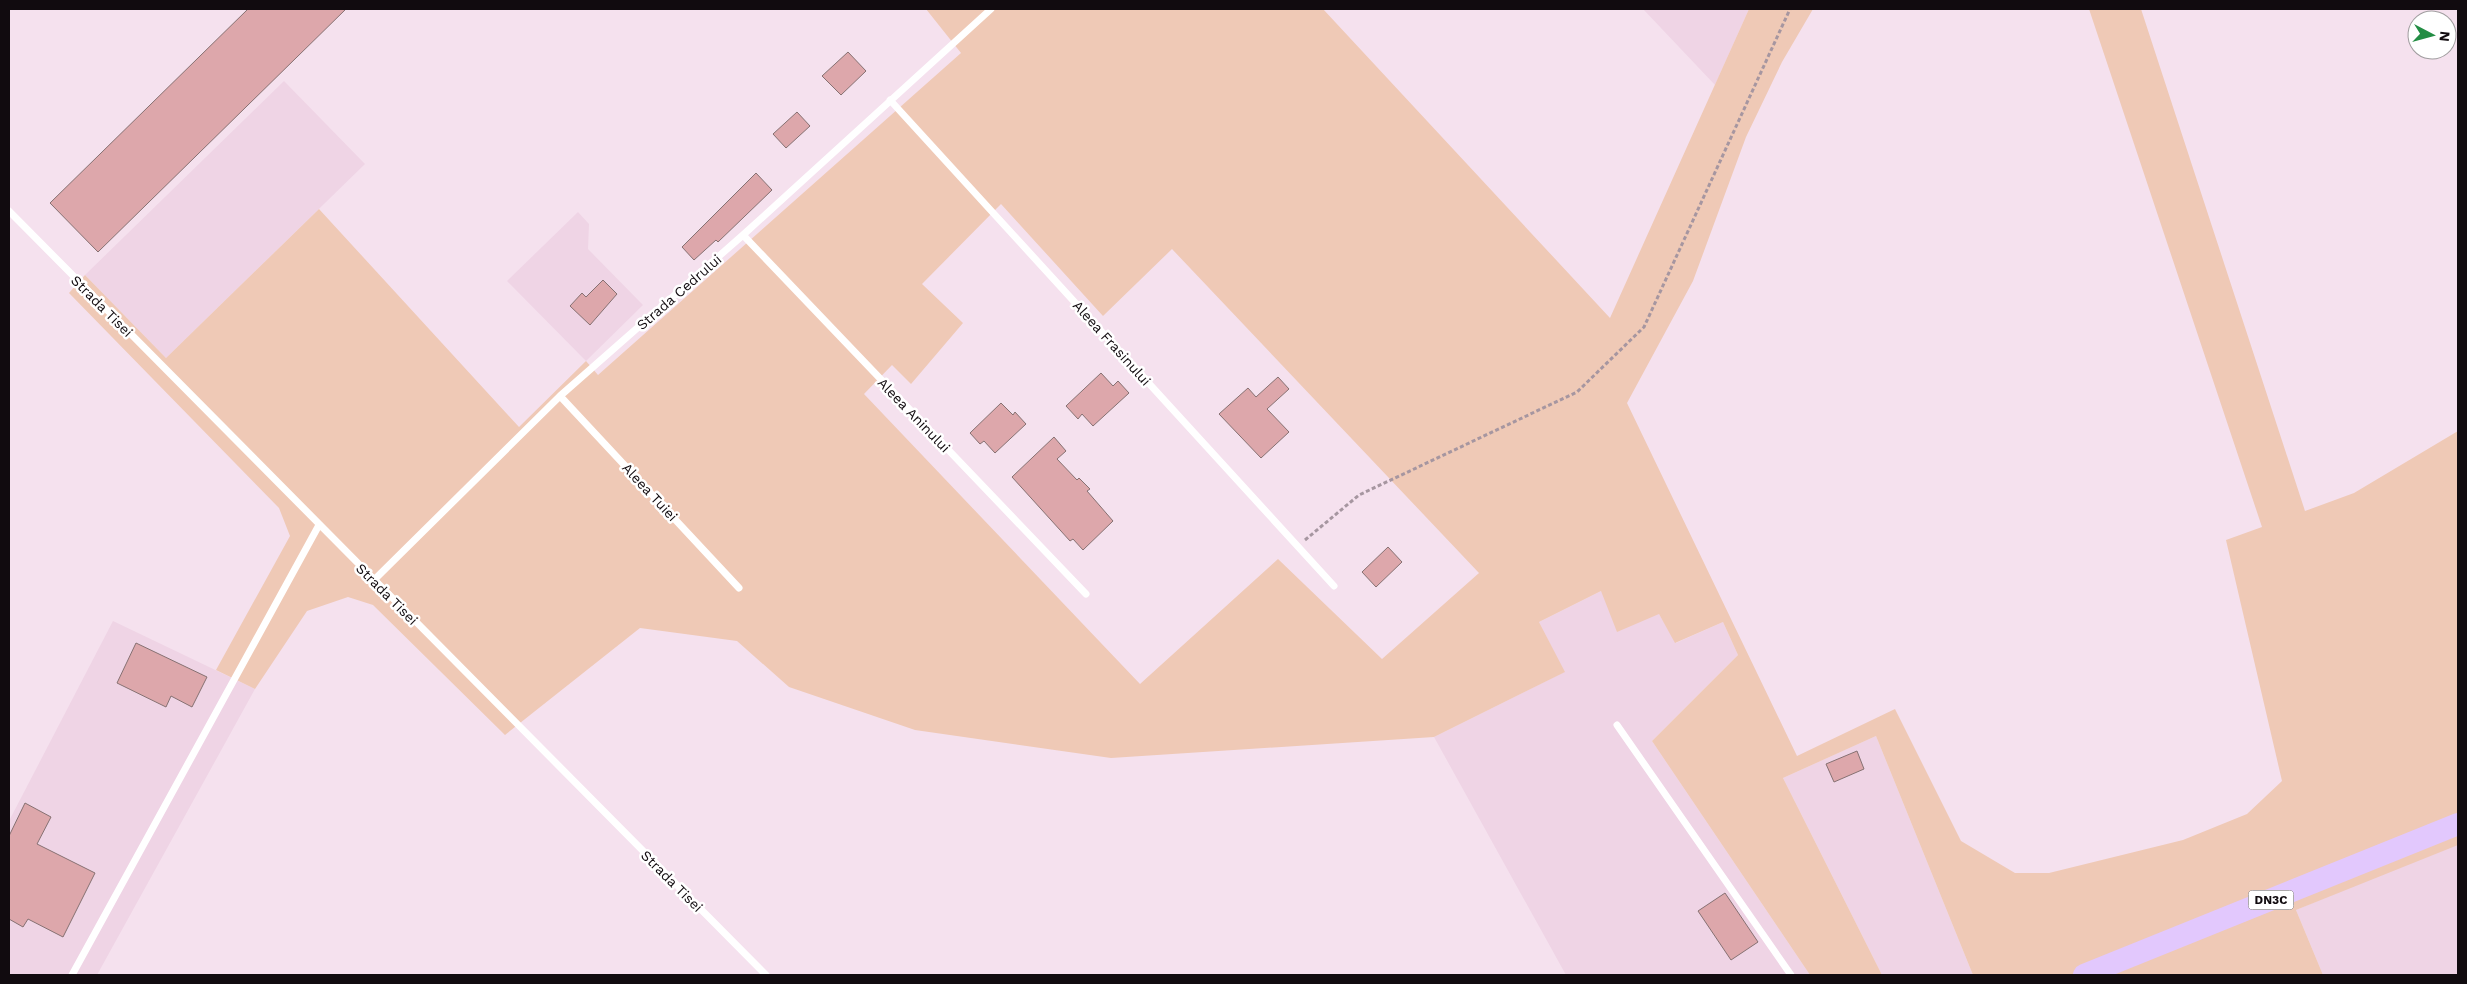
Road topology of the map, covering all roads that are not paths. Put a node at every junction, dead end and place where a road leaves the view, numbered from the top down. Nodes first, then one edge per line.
1 (991, 9) edge
2 (890, 100) junction
3 (9, 211) edge
4 (743, 235) junction
5 (560, 396) junction
6 (320, 525) junction
7 (373, 581) junction
8 (1334, 586) dead end
9 (739, 588) dead end
10 (1086, 594) dead end
11 (1617, 725) dead end
12 (2458, 826) edge
13 (72, 975) edge
14 (766, 975) edge
15 (1790, 975) edge
16 (2084, 975) edge

1 - 2 lane, Strada Cedrului
2 - 4 lane, Strada Cedrului
2 - 8 lane, Aleea Frasinului
3 - 6 lane, Strada Tisei
4 - 5 lane, Strada Cedrului
4 - 10 lane, Aleea Aninului
5 - 7 lane, Strada Cedrului
5 - 9 lane, Aleea Tuiei
6 - 7 lane, Strada Tisei
6 - 13 lane
7 - 14 lane, Strada Tisei
11 - 15 lane
12 - 16 main road, DN3C

